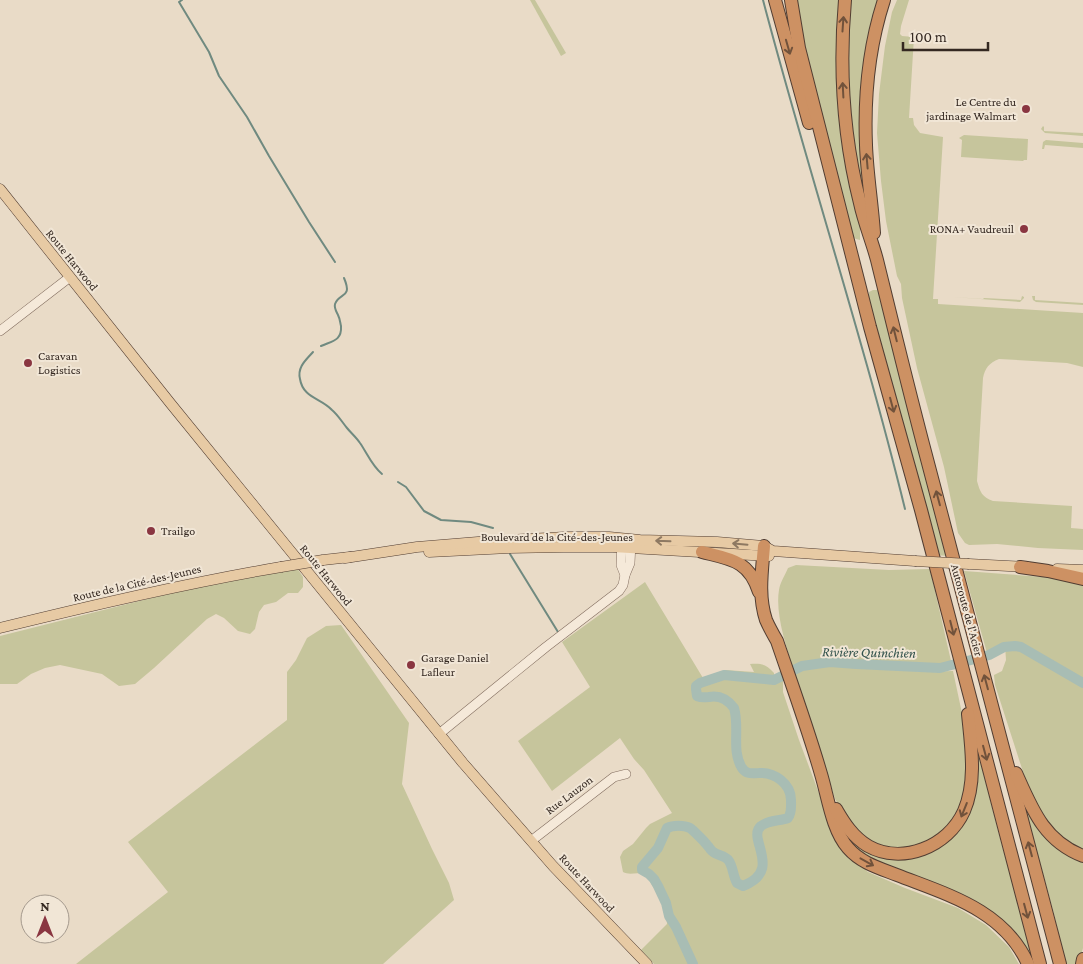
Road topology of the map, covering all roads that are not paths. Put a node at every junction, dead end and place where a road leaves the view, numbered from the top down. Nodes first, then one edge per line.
1 (774, 0) edge
2 (791, 0) edge
3 (845, 0) edge
4 (884, 0) edge
5 (0, 189) edge
6 (876, 255) junction
7 (70, 277) junction
8 (870, 327) junction
9 (0, 331) edge
10 (626, 543) junction
11 (702, 552) junction
12 (767, 552) junction
13 (281, 567) joint
14 (1020, 567) junction
15 (1083, 570) edge
16 (1083, 579) edge
17 (763, 605) junction
18 (0, 628) edge
19 (777, 641) junction
20 (963, 670) junction
21 (439, 734) junction
22 (1002, 742) junction
23 (626, 774) dead end
24 (821, 774) junction
25 (530, 841) junction
26 (1083, 856) edge
27 (1083, 959) edge
28 (647, 964) edge
29 (1028, 964) edge
30 (1040, 964) edge
31 (1060, 964) edge
32 (1082, 964) edge

1 -> 8 highway
2 - 8 highway
6 -> 3 highway
6 -> 4 highway
5 - 7 main road, Route Harwood
22 -> 6 highway, Autoroute de l'Acier
7 - 9 street
7 - 21 main road, Route Harwood
8 -> 20 highway, Autoroute de l'Acier
10 - 11 main road, Boulevard de la Cité-des-Jeunes
12 -> 10 main road, Boulevard de la Cité-des-Jeunes
10 - 13 main road, Boulevard de la Cité-des-Jeunes, bridge
10 - 21 street
11 - 12 main road, Boulevard de la Cité-des-Jeunes
11 - 17 highway
12 - 14 main road, Boulevard de la Cité-des-Jeunes, bridge
12 - 17 highway
12 - 19 highway
13 - 18 main road, Route de la Cité-des-Jeunes
14 - 15 main road, Boulevard de la Cité-des-Jeunes
14 - 16 highway
17 - 19 highway
19 - 24 highway
20 -> 24 highway
20 -> 30 highway, Autoroute de l'Acier
21 - 25 main road, Route Harwood
22 - 26 highway
31 -> 22 highway, Autoroute de l'Acier
23 - 25 street, Rue Lauzon
24 -> 29 highway
25 - 28 main road, Route Harwood
27 - 32 highway

